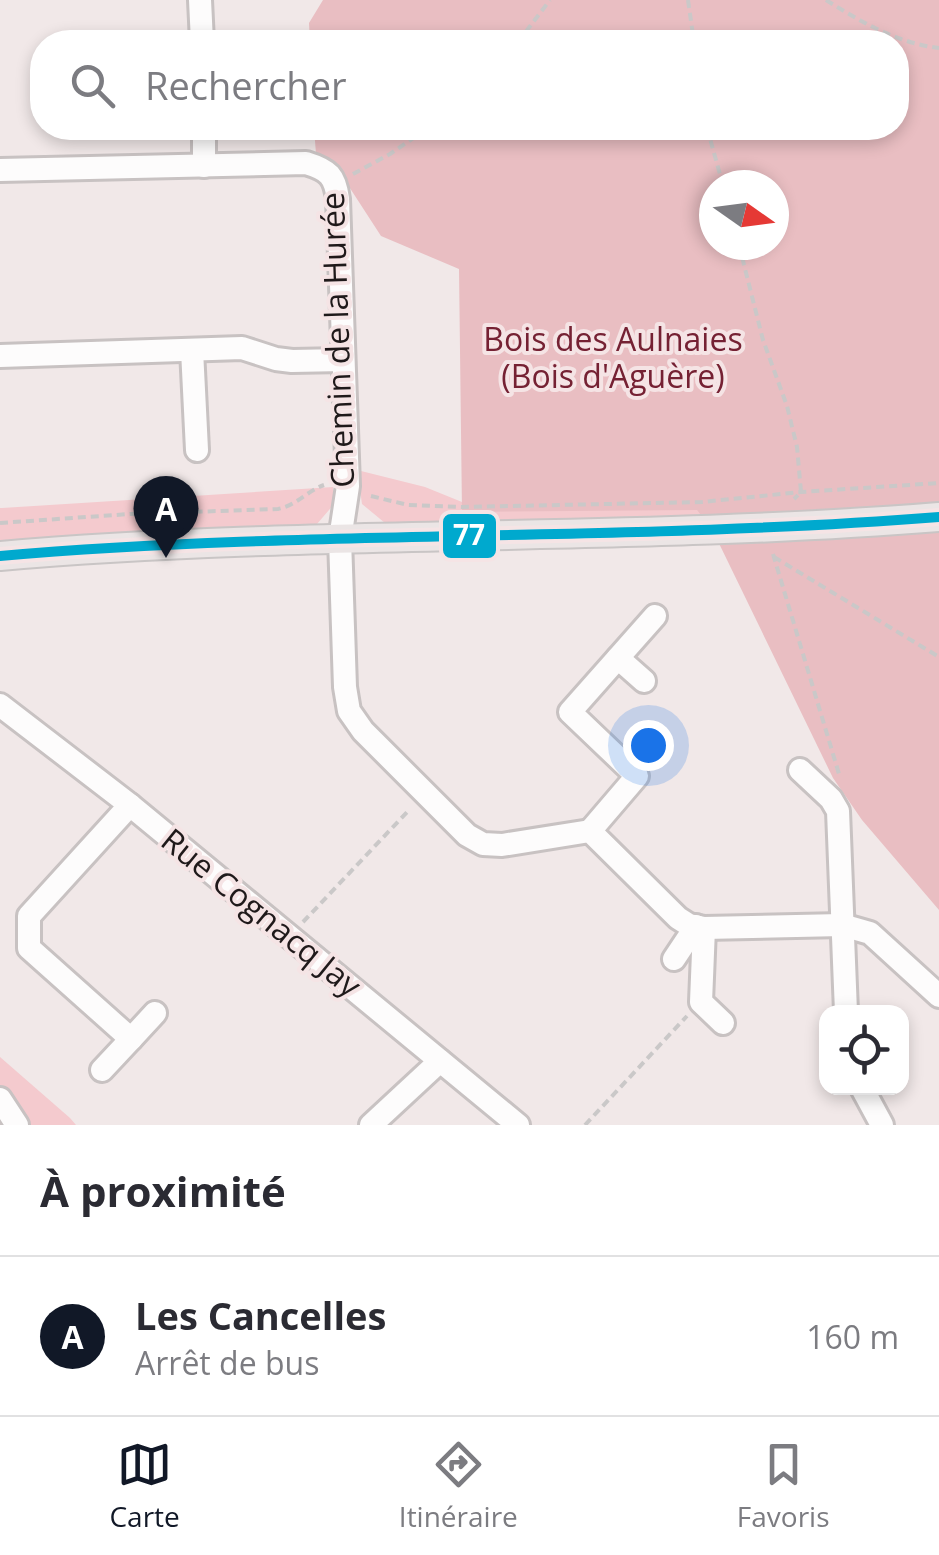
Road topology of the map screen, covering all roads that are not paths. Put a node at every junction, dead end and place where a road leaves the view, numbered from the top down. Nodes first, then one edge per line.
1 (200, 0) edge
2 (201, 30) edge
3 (204, 140) edge
4 (204, 166) junction
5 (0, 170) edge
6 (192, 350) junction
7 (0, 356) edge
8 (343, 360) junction
9 (196, 450) dead end
10 (939, 517) edge
11 (340, 539) junction
12 (0, 556) edge
13 (655, 616) dead end
14 (618, 658) junction
15 (644, 681) dead end
16 (0, 704) edge
17 (800, 770) dead end
18 (130, 806) junction
19 (590, 831) junction
20 (842, 925) junction
21 (700, 927) junction
22 (674, 959) dead end
23 (939, 996) edge
24 (846, 1005) edge
25 (155, 1013) dead end
26 (723, 1023) dead end
27 (131, 1039) junction
28 (440, 1061) junction
29 (102, 1070) dead end
30 (866, 1095) edge
31 (0, 1099) edge
32 (18, 1125) edge
33 (371, 1125) edge
34 (518, 1125) edge
35 (882, 1125) edge

1 - 2 street
3 - 4 street
4 - 5 street, Chemin de la Hurée
4 - 8 street, Chemin de la Hurée
6 - 7 street
6 - 8 street
6 - 9 street
8 - 11 street, Chemin de la Hurée
10 - 11 main road
11 - 12 main road
11 - 19 street, Chemin de la Hurée
13 - 14 street
14 - 15 street
14 - 19 street
16 - 18 street, Rue Cognacq Jay
17 - 20 street
18 - 27 street
18 - 28 street, Rue Cognacq Jay
19 - 21 street
20 - 21 street
20 - 23 street
20 - 24 street
21 - 22 street
21 - 26 street
25 - 27 street
27 - 29 street
28 - 33 street
28 - 34 street, Rue Cognacq Jay
30 - 35 street
31 - 32 street

